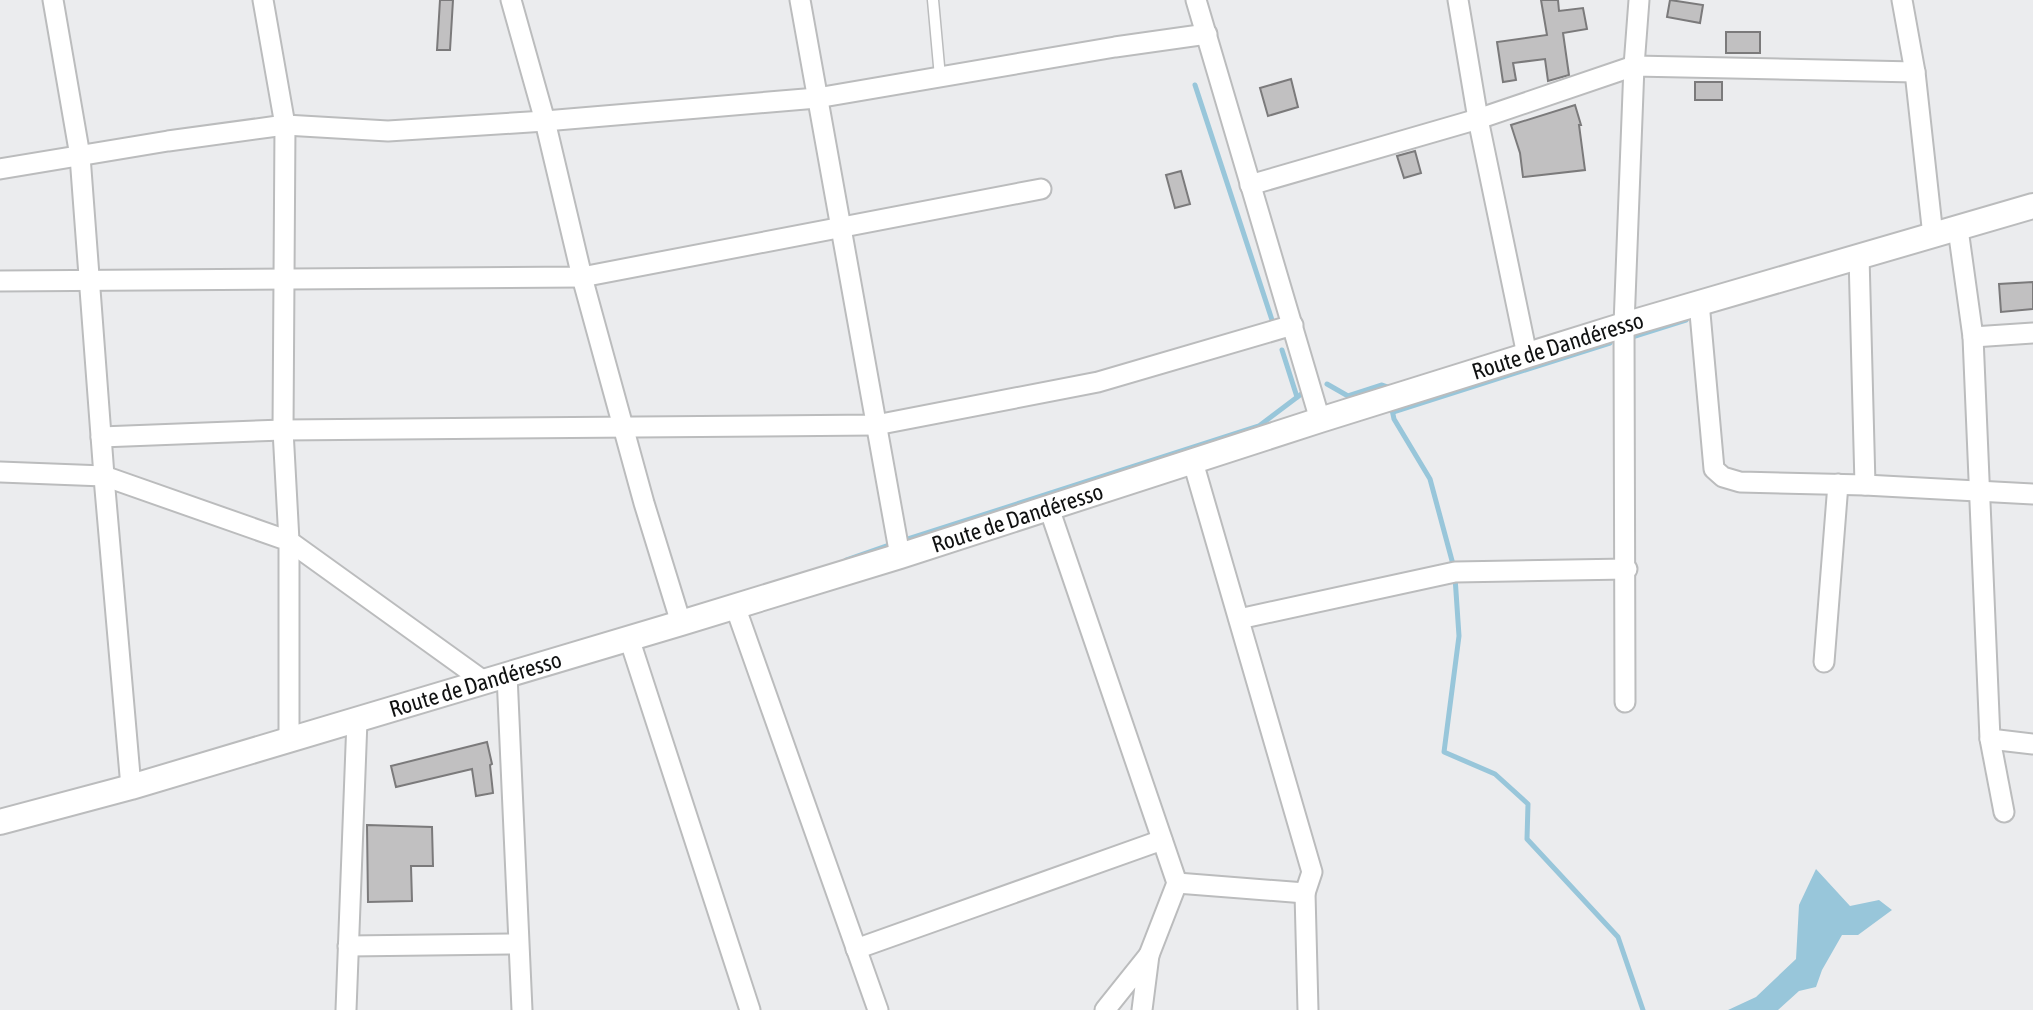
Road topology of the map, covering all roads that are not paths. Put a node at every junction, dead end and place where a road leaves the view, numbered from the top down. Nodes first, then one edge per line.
1 (53, 0) edge
2 (263, 0) edge
3 (511, 0) edge
4 (800, 0) edge
5 (933, 0) edge
6 (1196, 0) edge
7 (1458, 0) edge
8 (1639, 0) edge
9 (1902, 0) edge
10 (1206, 34) junction
11 (1634, 66) junction
12 (1915, 72) junction
13 (940, 77) junction
14 (817, 98) junction
15 (1478, 119) junction
16 (545, 121) junction
17 (285, 125) junction
18 (80, 156) junction
19 (0, 169) edge
20 (1250, 185) junction
21 (1041, 189) dead end
22 (2033, 206) edge
23 (841, 227) junction
24 (1958, 229) junction
25 (1933, 236) junction
26 (1859, 257) junction
27 (582, 277) junction
28 (284, 279) junction
29 (89, 280) junction
30 (0, 281) edge
31 (1699, 302) junction
32 (1624, 325) junction
33 (1293, 326) junction
34 (2033, 333) edge
35 (1973, 337) junction
36 (1527, 355) junction
37 (1320, 420) junction
38 (876, 425) junction
39 (623, 426) junction
40 (283, 430) junction
41 (101, 437) junction
42 (1194, 462) junction
43 (0, 472) edge
44 (104, 476) junction
45 (1838, 484) junction
46 (1865, 485) junction
47 (1980, 491) junction
48 (2033, 494) edge
49 (1049, 508) junction
50 (289, 541) junction
51 (900, 556) junction
52 (1627, 569) junction
53 (735, 606) junction
54 (1239, 619) junction
55 (681, 622) junction
56 (629, 638) junction
57 (1824, 662) dead end
58 (496, 678) junction
59 (1625, 702) dead end
60 (357, 720) junction
61 (1990, 739) junction
62 (289, 740) junction
63 (2033, 744) edge
64 (131, 787) junction
65 (2004, 812) dead end
66 (0, 822) edge
67 (1162, 839) junction
68 (1177, 883) junction
69 (1305, 893) junction
70 (518, 944) junction
71 (348, 946) junction
72 (856, 949) junction
73 (1149, 955) junction
74 (346, 1010) edge
75 (522, 1010) edge
76 (750, 1010) edge
77 (878, 1010) edge
78 (1105, 1010) edge
79 (1142, 1010) edge
80 (1308, 1010) edge

1 - 18 street
2 - 17 street
3 - 16 street
4 - 14 street
5 - 13 lane
6 - 10 street
7 - 15 street
8 - 11 street
9 - 12 street
10 - 13 street
10 - 20 street
11 - 12 street
11 - 15 street
11 - 32 street
12 - 25 street
13 - 14 street
14 - 16 street
14 - 23 street
15 - 20 street
15 - 36 street
16 - 17 street
16 - 27 street
17 - 18 street
17 - 28 street
18 - 19 street
18 - 29 street
20 - 33 street
21 - 23 street
22 - 24 street, Route de Dandéresso
23 - 27 street
23 - 38 street
24 - 25 street, Route de Dandéresso
24 - 35 street
25 - 26 street, Route de Dandéresso
26 - 31 street, Route de Dandéresso
26 - 46 street
27 - 28 street
27 - 39 street
28 - 29 street
28 - 40 street
29 - 30 street
29 - 41 street
31 - 32 street, Route de Dandéresso
31 - 45 street
32 - 36 street, Route de Dandéresso
32 - 52 street
33 - 37 street
33 - 38 street
34 - 35 street
35 - 47 street
36 - 37 street, Route de Dandéresso
37 - 42 street, Route de Dandéresso
38 - 39 street
38 - 51 street
39 - 40 street
39 - 55 street
40 - 41 street
40 - 50 street
41 - 44 street
42 - 49 street, Route de Dandéresso
42 - 54 street
43 - 44 street
44 - 50 street
44 - 64 street
45 - 46 street
45 - 57 street
46 - 47 street
47 - 48 street
47 - 61 street
49 - 51 street, Route de Dandéresso
49 - 67 street
50 - 58 street
50 - 62 street
51 - 53 street, Route de Dandéresso
52 - 54 street
52 - 59 street
53 - 55 street, Route de Dandéresso
53 - 72 street
54 - 69 street
55 - 56 street, Route de Dandéresso
56 - 58 street, Route de Dandéresso
56 - 76 street
58 - 60 street, Route de Dandéresso
58 - 70 street
60 - 62 street, Route de Dandéresso
60 - 71 street
61 - 63 street
61 - 65 street
62 - 64 street, Route de Dandéresso
64 - 66 street, Route de Dandéresso
67 - 68 street
67 - 72 street
68 - 69 street
68 - 73 street
69 - 80 street
70 - 71 street
70 - 75 street
71 - 74 street
72 - 77 street
73 - 78 street
73 - 79 street

